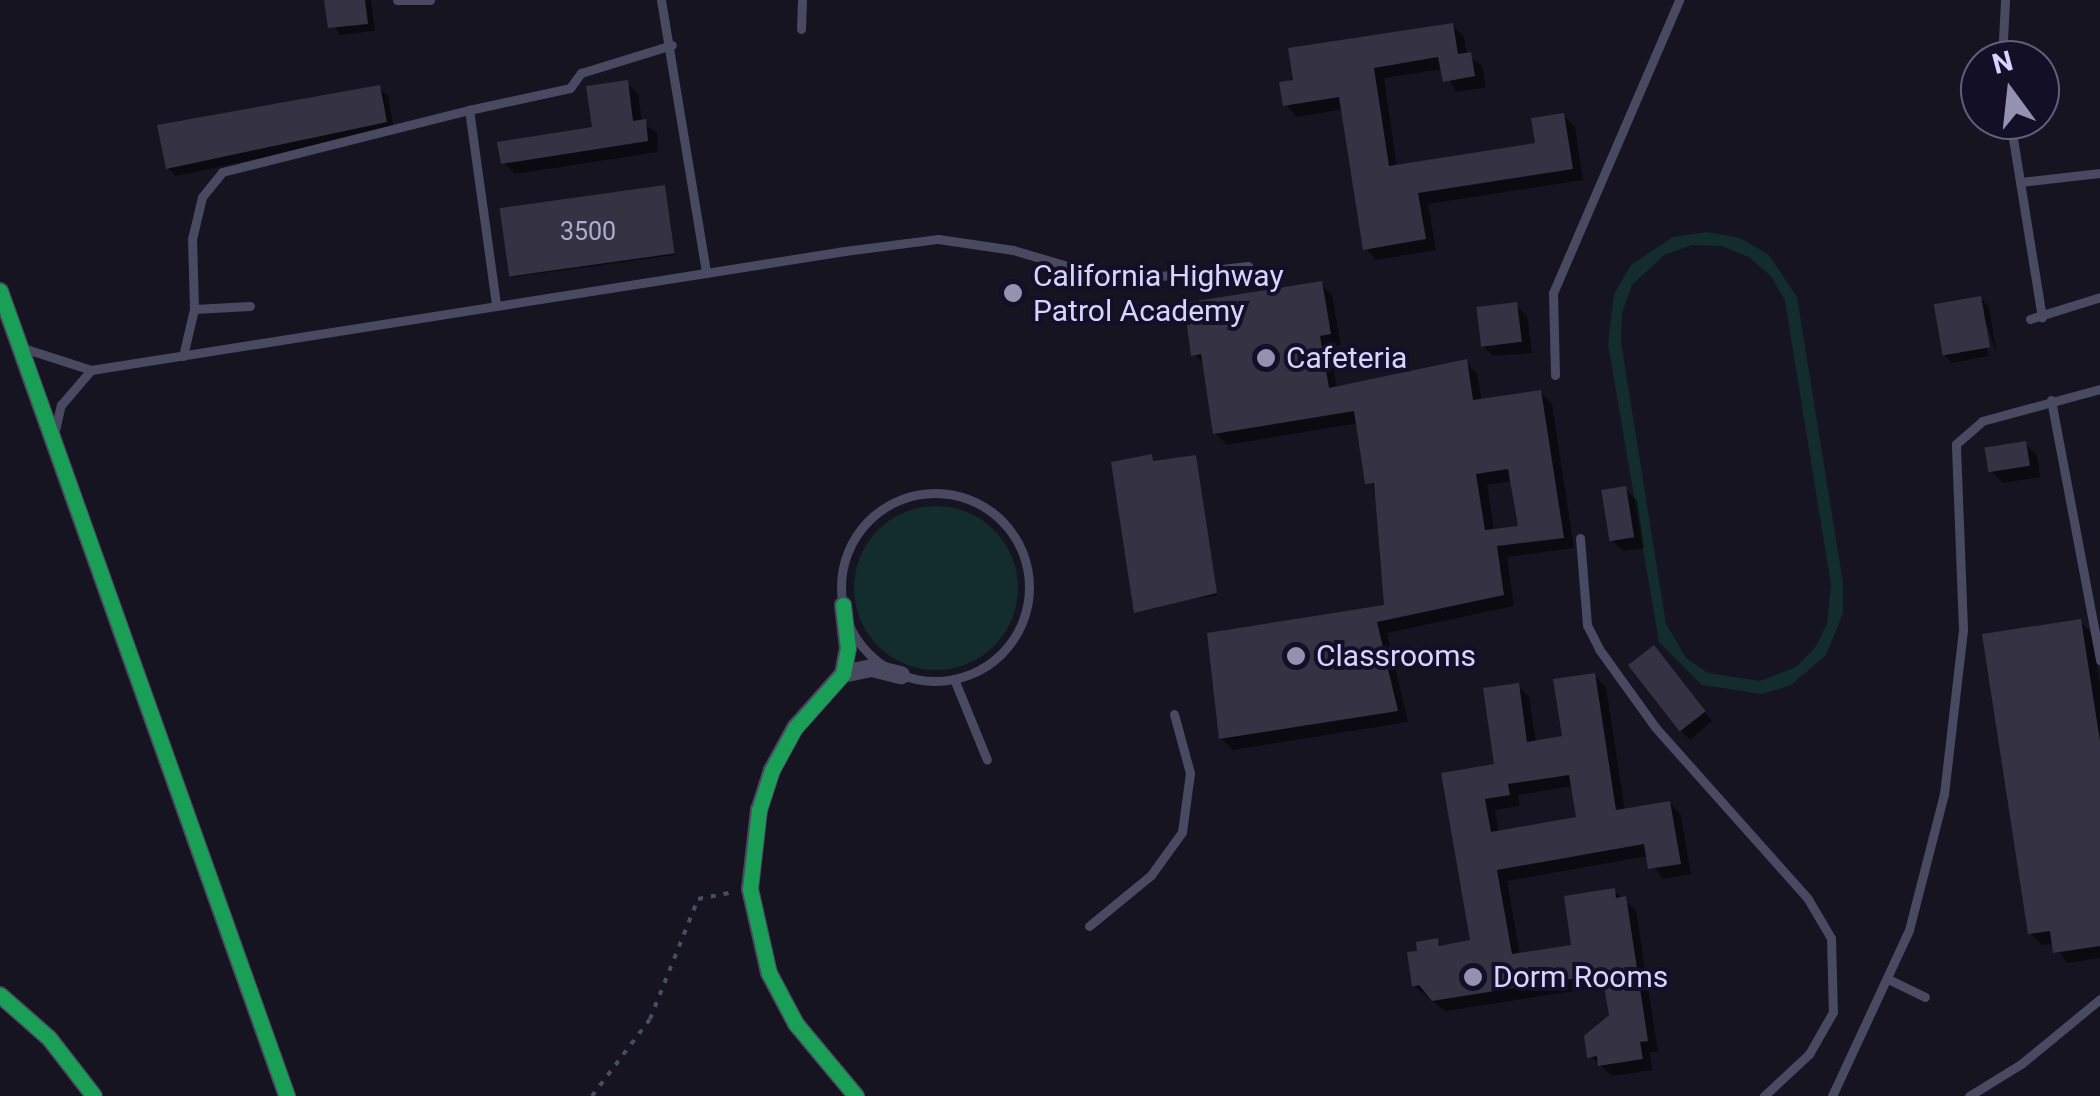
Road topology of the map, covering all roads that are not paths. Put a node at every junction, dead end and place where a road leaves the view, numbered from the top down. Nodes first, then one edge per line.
1 (398, 0) edge
2 (430, 0) edge
3 (661, 0) edge
4 (802, 0) edge
5 (1679, 0) edge
6 (2005, 0) edge
7 (801, 29) dead end
8 (2003, 40) edge
9 (672, 45) junction
10 (469, 110) junction
11 (2013, 140) edge
12 (2100, 173) edge
13 (2020, 182) junction
14 (1248, 266) dead end
15 (706, 273) junction
16 (0, 291) edge
17 (2100, 296) edge
18 (496, 304) junction
19 (250, 306) dead end
20 (194, 310) junction
21 (2042, 318) junction
22 (2030, 319) dead end
23 (21, 346) junction
24 (183, 356) junction
25 (91, 370) junction
26 (1555, 374) dead end
27 (2100, 389) edge
28 (2051, 400) junction
29 (55, 453) junction
30 (1580, 538) dead end
31 (843, 605) junction
32 (2100, 660) edge
33 (843, 674) junction
34 (901, 674) junction
35 (954, 679) junction
36 (1174, 714) dead end
37 (987, 760) dead end
38 (1089, 926) dead end
39 (1888, 979) junction
40 (0, 994) edge
41 (1925, 997) dead end
42 (2100, 998) edge
43 (94, 1096) edge
44 (287, 1096) edge
45 (856, 1096) edge
46 (1764, 1096) edge
47 (1832, 1096) edge
48 (1969, 1096) edge

1 - 2 lane
3 - 9 lane
4 - 7 lane
5 - 26 lane
6 - 8 lane
9 - 10 lane
9 - 15 lane
10 - 18 lane
10 - 20 lane
11 - 13 lane
12 - 13 lane
13 - 21 lane
14 - 15 lane
15 - 18 lane
16 - 23 street
17 - 21 lane
18 - 24 lane
19 - 20 lane
20 - 24 lane
21 - 22 lane
23 - 25 lane
23 - 29 street
24 - 25 lane
25 - 29 lane
27 - 28 lane
28 - 32 lane
28 - 39 lane
29 - 44 street
30 - 46 lane
31 - 33 street
31 - 34 lane
31 - 35 lane
33 - 34 street
33 - 45 street
34 - 35 lane
35 - 37 lane
36 - 38 lane
39 - 41 lane
39 - 47 lane
40 - 43 street
42 - 48 lane

